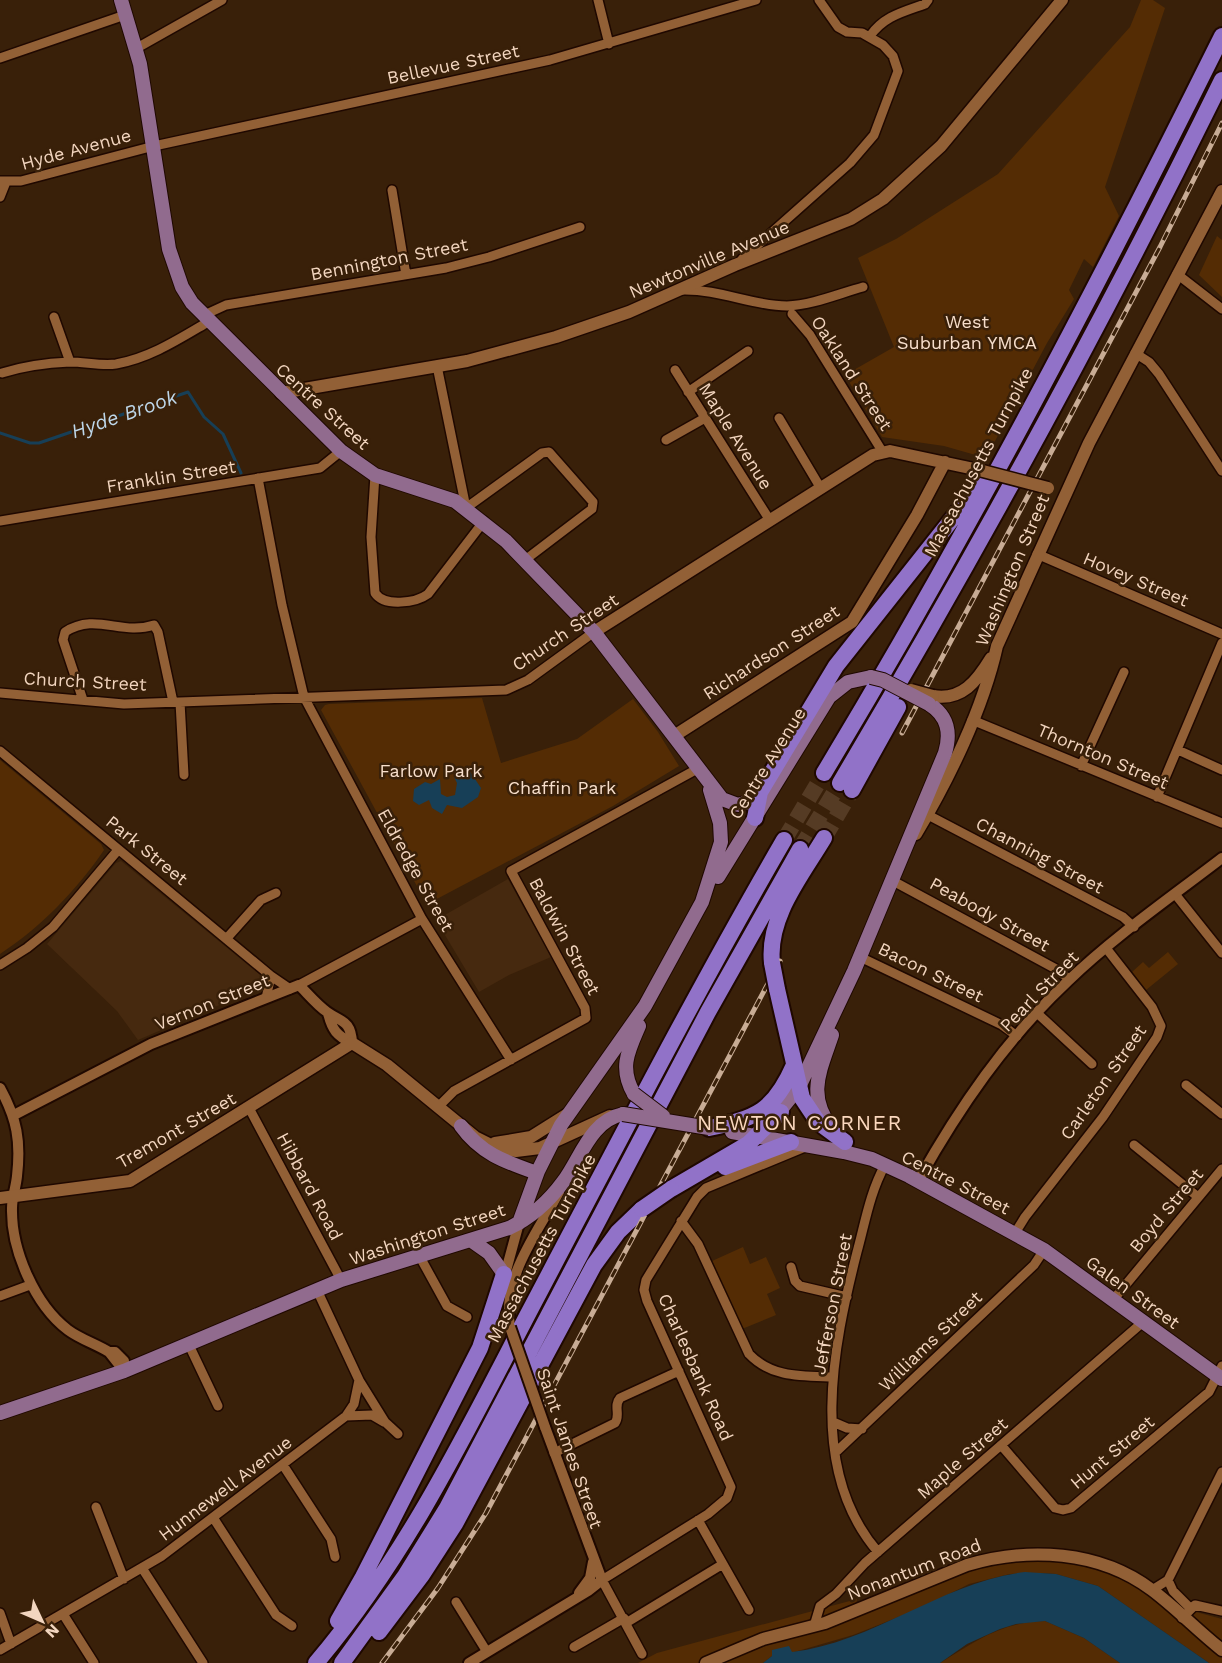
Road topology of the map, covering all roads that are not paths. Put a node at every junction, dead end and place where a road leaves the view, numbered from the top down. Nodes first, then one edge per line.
1 (120, 0) edge
2 (222, 0) edge
3 (598, 0) edge
4 (756, 0) edge
5 (819, 0) edge
6 (928, 0) edge
7 (1062, 0) edge
8 (125, 15) junction
9 (870, 36) junction
10 (1222, 36) edge
11 (609, 44) junction
12 (137, 48) junction
13 (0, 58) edge
14 (1222, 80) edge
15 (154, 146) junction
16 (3, 182) edge
17 (392, 190) dead end
18 (1222, 191) edge
19 (0, 197) edge
20 (580, 226) dead end
21 (735, 265) junction
22 (1177, 274) junction
23 (406, 275) junction
24 (863, 287) dead end
25 (680, 290) junction
26 (1222, 309) edge
27 (792, 314) dead end
28 (54, 316) dead end
29 (205, 319) junction
30 (748, 351) dead end
31 (1135, 353) junction
32 (70, 362) junction
33 (437, 366) junction
34 (675, 370) dead end
35 (1, 375) edge
36 (688, 392) junction
37 (281, 393) junction
38 (705, 418) junction
39 (779, 418) dead end
40 (666, 440) dead end
41 (1007, 450) junction
42 (882, 451) junction
43 (341, 452) junction
44 (945, 462) junction
45 (1222, 471) edge
46 (375, 475) junction
47 (258, 478) junction
48 (820, 487) junction
49 (1064, 493) junction
50 (466, 508) junction
51 (770, 519) junction
52 (0, 521) edge
53 (484, 522) junction
54 (1037, 554) junction
55 (525, 560) junction
56 (594, 632) junction
57 (1222, 634) edge
58 (1222, 643) edge
59 (997, 646) junction
60 (1124, 672) dead end
61 (0, 693) edge
62 (304, 697) junction
63 (83, 700) junction
64 (931, 700) junction
65 (176, 702) junction
66 (972, 720) junction
67 (675, 736) junction
68 (0, 750) edge
69 (1178, 750) junction
70 (1081, 765) junction
71 (699, 768) junction
72 (1222, 770) edge
73 (824, 773) tunnel mouth
74 (184, 775) dead end
75 (709, 785) junction
76 (846, 786) tunnel mouth
77 (1157, 797) junction
78 (764, 798) junction
79 (928, 814) junction
80 (755, 818) joint
81 (1222, 822) edge
82 (824, 838) tunnel mouth
83 (784, 840) tunnel mouth
84 (800, 849) tunnel mouth
85 (118, 850) junction
86 (904, 856) junction
87 (1222, 858) edge
88 (893, 880) junction
89 (276, 893) dead end
90 (1176, 894) junction
91 (702, 902) junction
92 (422, 919) junction
93 (1134, 927) junction
94 (227, 938) junction
95 (1106, 948) junction
96 (1222, 953) edge
97 (860, 957) junction
98 (0, 965) edge
99 (854, 971) junction
100 (270, 976) junction
101 (1069, 979) junction
102 (294, 987) junction
103 (655, 988) junction
104 (266, 998) junction
105 (1037, 1013) junction
106 (1017, 1036) junction
107 (352, 1042) junction
108 (511, 1060) junction
109 (1092, 1064) dead end
110 (794, 1065) junction
111 (1186, 1085) dead end
112 (799, 1087) junction
113 (0, 1088) edge
114 (438, 1107) junction
115 (249, 1108) junction
116 (781, 1112) junction
117 (568, 1113) junction
118 (623, 1114) junction
119 (1222, 1114) edge
120 (14, 1115) junction
121 (667, 1119) junction
122 (461, 1126) junction
123 (710, 1128) junction
124 (732, 1132) junction
125 (756, 1137) junction
126 (790, 1142) junction
127 (845, 1142) junction
128 (484, 1143) junction
129 (551, 1144) junction
130 (809, 1145) junction
131 (1134, 1145) dead end
132 (878, 1162) junction
133 (572, 1169) junction
134 (1222, 1169) edge
135 (537, 1173) junction
136 (690, 1179) junction
137 (918, 1181) junction
138 (13, 1195) junction
139 (1198, 1197) junction
140 (0, 1198) edge
141 (681, 1221) junction
142 (519, 1223) junction
143 (1018, 1235) junction
144 (472, 1241) junction
145 (1044, 1250) junction
146 (420, 1257) junction
147 (791, 1267) dead end
148 (504, 1274) junction
149 (341, 1280) junction
150 (30, 1285) junction
151 (316, 1290) junction
152 (0, 1296) edge
153 (847, 1297) junction
154 (1113, 1300) junction
155 (467, 1317) dead end
156 (1143, 1322) junction
157 (510, 1327) junction
158 (189, 1345) junction
159 (124, 1371) junction
160 (679, 1371) junction
161 (1220, 1374) edge
162 (833, 1377) junction
163 (359, 1380) junction
164 (218, 1406) dead end
165 (0, 1413) edge
166 (346, 1416) junction
167 (385, 1422) junction
168 (833, 1422) junction
169 (862, 1429) junction
170 (398, 1434) dead end
171 (1001, 1445) junction
172 (836, 1452) junction
173 (554, 1453) junction
174 (283, 1465) junction
175 (1222, 1472) edge
176 (96, 1507) dead end
177 (214, 1519) junction
178 (698, 1520) junction
179 (878, 1551) junction
180 (335, 1557) dead end
181 (592, 1559) junction
182 (723, 1564) junction
183 (142, 1568) junction
184 (124, 1579) junction
185 (602, 1580) junction
186 (1168, 1580) junction
187 (1152, 1590) junction
188 (570, 1601) junction
189 (456, 1602) dead end
190 (1190, 1608) junction
191 (749, 1610) dead end
192 (1222, 1611) edge
193 (0, 1613) edge
194 (63, 1614) junction
195 (1182, 1618) junction
196 (625, 1621) junction
197 (292, 1626) dead end
198 (814, 1626) junction
199 (11, 1644) junction
200 (574, 1647) dead end
201 (0, 1650) edge
202 (1222, 1650) edge
203 (487, 1652) junction
204 (642, 1654) dead end
205 (94, 1663) edge
206 (203, 1663) edge
207 (307, 1663) edge
208 (316, 1663) edge
209 (342, 1663) edge
210 (354, 1663) edge
211 (469, 1663) edge
212 (706, 1663) edge

1 - 8 main road, Centre Street
2 - 12 street
3 - 11 street
4 - 11 street, Bellevue Street
5 - 9 street
6 - 9 street
7 - 21 main road, Newtonville Avenue
8 - 12 main road, Centre Street
8 - 13 street
9 - 21 street
10 - 41 highway, Massachusetts Turnpike
11 - 15 street, Bellevue Street
12 - 15 main road, Centre Street
14 - 76 highway
15 - 16 street, Hyde Avenue
15 - 29 main road, Centre Street
16 - 19 street, Hyde Avenue
17 - 23 street
18 - 22 main road, Washington Street
20 - 23 street, Bennington Street
21 - 25 main road, Newtonville Avenue
22 - 26 street
22 - 31 main road, Washington Street
23 - 29 street, Bennington Street
24 - 25 street
25 - 33 main road, Newtonville Avenue
27 - 42 street, Oakland Street
28 - 32 street
29 - 32 street, Bennington Street
29 - 37 main road, Centre Street
30 - 36 street
31 - 45 street
31 - 49 main road, Washington Street
32 - 35 street, Bennington Street
33 - 37 main road, Newtonville Avenue
33 - 50 street
34 - 36 street, Maple Avenue
36 - 38 street, Maple Avenue
37 - 43 main road, Centre Street
38 - 40 street
38 - 51 street, Maple Avenue
39 - 48 street
41 - 73 highway, Massachusetts Turnpike
41 - 78 highway
42 - 44 main road
42 - 48 main road, Church Street
43 - 46 main road, Centre Street
43 - 47 street, Franklin Street
44 - 49 main road, bridge
44 - 67 main road, Richardson Street
46 - 50 main road, Centre Street
46 - 53 street
47 - 52 street, Franklin Street
47 - 62 street, Eldredge Street
48 - 51 main road, Church Street
49 - 54 main road, Washington Street
50 - 53 main road, Centre Street
50 - 55 street
51 - 56 main road, Church Street
53 - 55 main road, Centre Street
54 - 57 street, Hovey Street
54 - 59 main road, Washington Street
55 - 56 main road, Centre Street
56 - 62 street, Church Street
56 - 67 main road, Centre Street
58 - 69 street
59 - 64 main road
59 - 66 main road, Washington Street
60 - 70 street
61 - 63 street, Church Street
62 - 65 street, Church Street
62 - 92 street, Eldredge Street
63 - 65 street, Church Street
63 - 65 street
64 - 78 main road, Centre Avenue, bridge
64 - 86 main road, Centre Avenue
65 - 74 street
66 - 70 street, Thornton Street
66 - 79 main road, Washington Street
67 - 71 main road, Centre Street
68 - 85 street, Park Street
69 - 72 street
69 - 77 street
70 - 77 street, Thornton Street
71 - 75 main road, Centre Street
71 - 108 street, Baldwin Street
75 - 78 main road, Centre Street
75 - 91 main road, Centre Street
77 - 81 street, Thornton Street
78 - 80 highway
79 - 86 main road, Washington Street
79 - 93 street, Channing Street
80 - 91 main road, Centre Avenue
82 - 110 highway, bridge
83 - 208 highway, Massachusetts Turnpike
84 - 209 highway, Massachusetts Turnpike
85 - 94 street, Park Street
85 - 98 street
86 - 88 main road, Washington Street
87 - 90 street, Pearl Street
88 - 97 main road, Washington Street
88 - 101 street, Peabody Street
89 - 94 street
90 - 93 street, Pearl Street
90 - 96 street
91 - 103 main road, Centre Street
92 - 102 street, Vernon Street
92 - 108 street, Eldredge Street
93 - 95 street, Pearl Street
94 - 100 street, Park Street
95 - 101 street, Pearl Street
95 - 143 street, Carleton Street
97 - 99 main road, Washington Street
97 - 106 street, Bacon Street
99 - 112 main road, Washington Street
99 - 127 main road, Washington Street
100 - 102 street, Park Street
100 - 104 street
101 - 105 street, Pearl Street
102 - 104 street, Vernon Street
102 - 107 street, Park Street
103 - 117 main road, Centre Street
103 - 121 main road, Centre Street, bridge
104 - 120 street, Vernon Street
105 - 106 street, Pearl Street
105 - 109 street
106 - 137 street, Pearl Street
107 - 114 main road, Park Street
107 - 115 main road, Tremont Street
108 - 114 street
110 - 112 highway
110 - 123 highway
111 - 119 street
112 - 116 main road, Washington Street
112 - 127 highway
113 - 120 street
114 - 122 main road, Park Street
115 - 138 main road, Tremont Street
115 - 149 street, Hibbard Road
116 - 124 main road, Washington Street
116 - 125 highway
117 - 128 main road
117 - 129 main road, Centre Street
118 - 121 main road, Washington Street, bridge
118 - 129 main road, Park Street
118 - 133 main road, Washington Street
120 - 138 street
121 - 123 main road, Washington Street, bridge
122 - 128 main road, Park Street
122 - 135 main road
123 - 124 main road, Washington Street
124 - 125 main road, Centre Street
125 - 126 main road, Centre Street
125 - 136 highway
126 - 130 main road, Centre Street
126 - 136 highway
127 - 132 main road, Washington Street
128 - 129 main road, Park Street
129 - 135 main road, Centre Street
130 - 132 main road, Centre Street
130 - 141 street, Charlesbank Road
131 - 139 street
132 - 137 main road, Centre Street
132 - 153 street, Jefferson Street
133 - 142 main road, Washington Street
133 - 157 street, Saint James Street
134 - 139 street, Boyd Street
135 - 142 main road, Centre Street
136 - 210 highway, bridge
137 - 143 main road, Centre Street
138 - 140 main road, Tremont Street
138 - 150 street
139 - 154 street, Boyd Street
141 - 160 street, Charlesbank Road
141 - 162 street
142 - 144 main road, Washington Street
142 - 148 street, Saint James Street
143 - 145 main road, Galen Street
144 - 146 main road, Washington Street
144 - 148 main road
145 - 154 main road, Galen Street
145 - 169 street, Williams Street
146 - 149 main road, Washington Street
146 - 155 street
147 - 153 street
148 - 157 street, Saint James Street
148 - 207 highway
149 - 151 main road, Washington Street
150 - 152 street
150 - 159 street
151 - 158 main road, Washington Street
151 - 163 street
153 - 162 street, Jefferson Street
154 - 156 main road, Galen Street
156 - 161 main road, Galen Street
156 - 171 street, Maple Street
157 - 173 street, Saint James Street, bridge
158 - 159 main road, Washington Street
158 - 164 street
159 - 165 main road, Washington Street
160 - 173 street
160 - 178 street, Charlesbank Road
161 - 171 street, Hunt Street
162 - 168 street, Jefferson Street
163 - 166 street, Hunnewell Avenue
163 - 167 street
166 - 167 street
166 - 174 street, Hunnewell Avenue
167 - 170 street
168 - 169 street
168 - 172 street, Jefferson Street
169 - 172 street, Williams Street
171 - 179 street, Maple Street
172 - 179 street, Jefferson Street
173 - 181 street, Saint James Street
174 - 177 street, Hunnewell Avenue
174 - 180 street
175 - 186 street
176 - 184 street
177 - 183 street, Hunnewell Avenue
177 - 197 street
178 - 182 street
178 - 185 street, Charlesbank Road
179 - 198 street, Maple Street
181 - 185 street, Saint James Street
181 - 188 street, Charlesbank Road
182 - 191 street
182 - 196 street
183 - 184 street, Hunnewell Avenue
183 - 206 street
184 - 194 street, Hunnewell Avenue
185 - 188 street, Charlesbank Road
185 - 196 street
186 - 187 street
186 - 190 street
187 - 195 main road, Nonantum Road
187 - 198 main road, Nonantum Road
188 - 203 street, Charlesbank Road
189 - 203 street
190 - 192 street
190 - 195 street
193 - 199 street
194 - 199 street, Hunnewell Avenue
194 - 205 street
195 - 202 main road, Nonantum Road
196 - 200 street
196 - 204 street
198 - 212 main road, Nonantum Road
199 - 201 street, Hunnewell Avenue
203 - 211 street, Charlesbank Road

